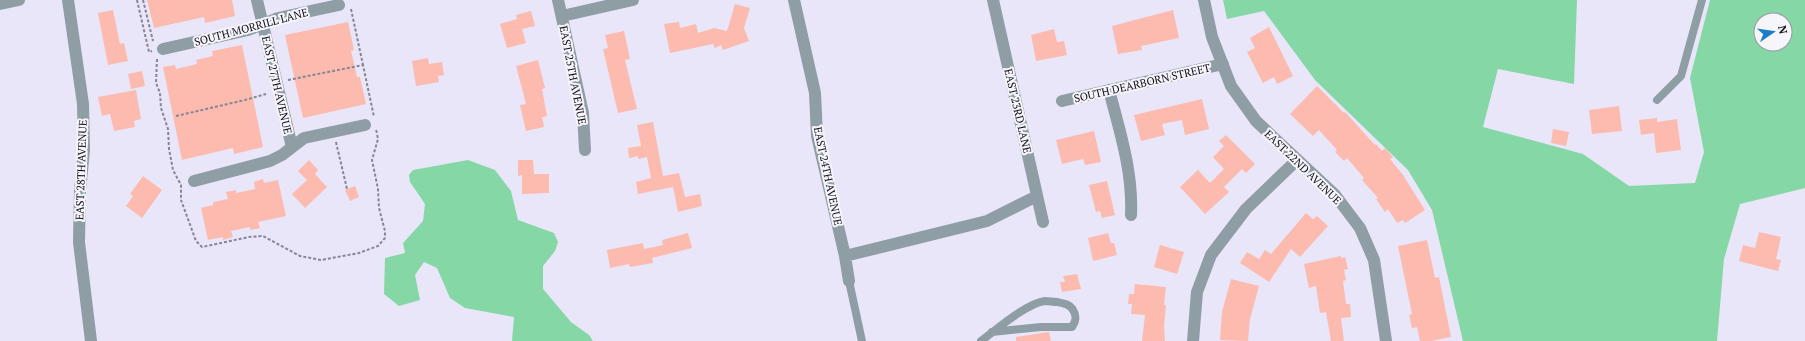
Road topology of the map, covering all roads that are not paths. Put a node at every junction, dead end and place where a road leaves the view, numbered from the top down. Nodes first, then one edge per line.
1 (19, 0) edge
2 (68, 0) edge
3 (257, 0) edge
4 (558, 0) edge
5 (633, 0) edge
6 (794, 0) edge
7 (993, 0) edge
8 (1204, 0) edge
9 (1702, 0) edge
10 (0, 4) edge
11 (344, 4) road end
12 (562, 16) junction
13 (262, 24) junction
14 (157, 50) road end
15 (1223, 64) junction
16 (1109, 90) junction
17 (1657, 100) dead end
18 (1062, 102) dead end
19 (372, 125) road end
20 (292, 147) junction
21 (585, 150) dead end
22 (1297, 160) junction
23 (194, 181) dead end
24 (1037, 196) junction
25 (1131, 215) dead end
26 (1043, 222) dead end
27 (845, 256) junction
28 (849, 281) joint
29 (992, 332) junction
30 (91, 341) edge
31 (862, 341) edge
32 (981, 341) edge
33 (1193, 341) edge
34 (1386, 341) edge

1 - 10 street
2 - 30 street, EAST 28TH AVENUE
3 - 13 street, EAST 27TH AVENUE
4 - 12 street, EAST 25TH AVENUE
5 - 12 street
6 - 27 street, EAST 24TH AVENUE
7 - 24 street, EAST 23RD LANE
8 - 15 street, EAST 22ND AVENUE
9 - 17 lane
11 - 13 street, SOUTH MORRILL LANE
12 - 21 street, EAST 25TH AVENUE
13 - 14 street, SOUTH MORRILL LANE
13 - 20 street, EAST 27TH AVENUE
15 - 16 street, SOUTH DEARBORN STREET
15 - 22 street, EAST 22ND AVENUE
16 - 18 street, SOUTH DEARBORN STREET
16 - 25 street
19 - 20 street
20 - 23 street
22 - 33 street
22 - 34 street, EAST 22ND AVENUE
24 - 26 street, EAST 23RD LANE
24 - 27 street
27 - 28 street, EAST 24TH AVENUE
28 - 31 lane
29 - 29 lane
29 - 32 lane

